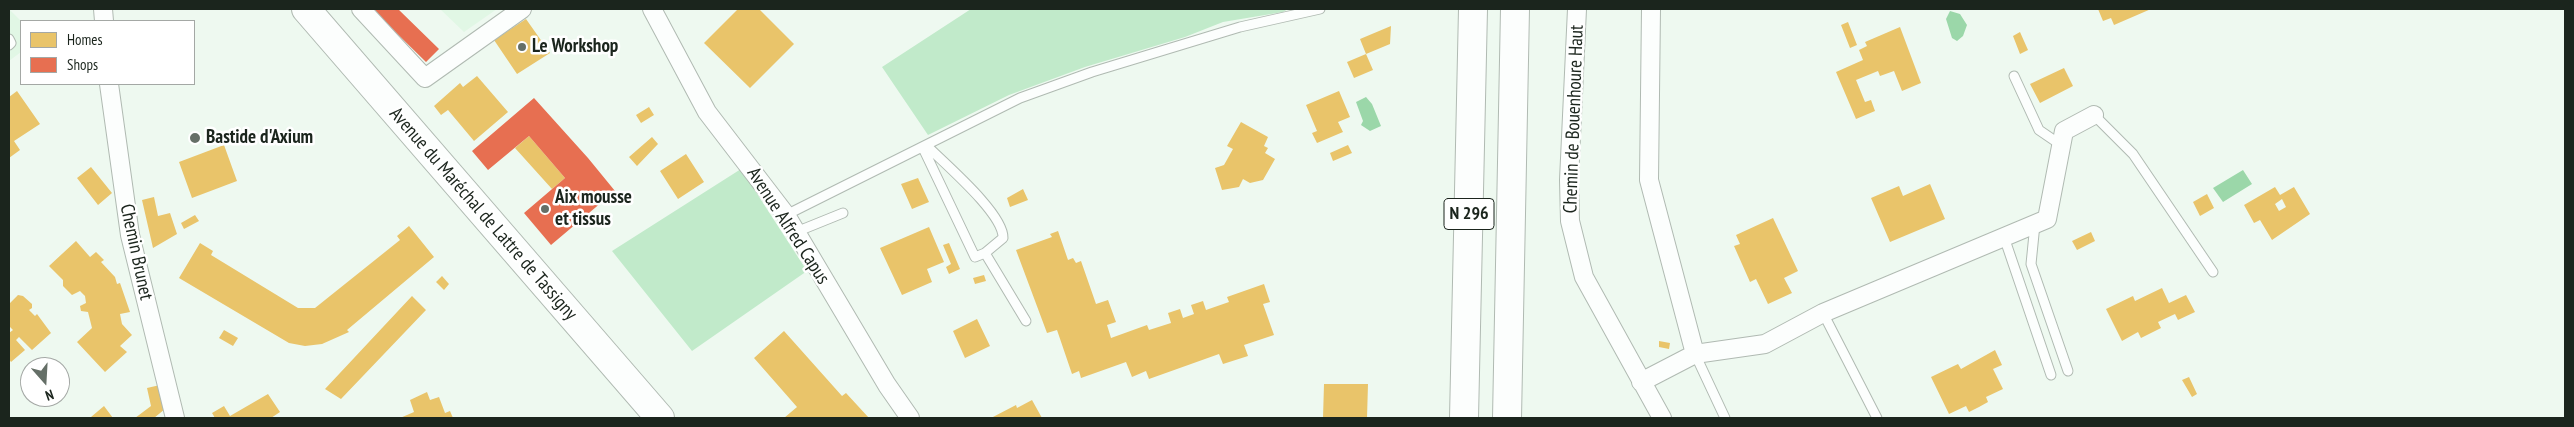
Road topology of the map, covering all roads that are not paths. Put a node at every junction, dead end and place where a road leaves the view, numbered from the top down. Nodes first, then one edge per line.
1 (306, 9) edge
2 (361, 9) edge
3 (522, 9) edge
4 (652, 9) edge
5 (1320, 9) edge
6 (1474, 9) edge
7 (1515, 9) edge
8 (1577, 9) edge
9 (1651, 9) edge
10 (9, 39) edge
11 (9, 45) edge
12 (2014, 76) dead end
13 (109, 85) edge
14 (2094, 115) joint
15 (2061, 145) junction
16 (925, 147) junction
17 (842, 213) dead end
18 (786, 215) junction
19 (2035, 224) junction
20 (796, 232) junction
21 (2004, 237) junction
22 (985, 253) junction
23 (2213, 272) dead end
24 (1824, 313) junction
25 (1026, 321) dead end
26 (1695, 354) junction
27 (2068, 371) dead end
28 (2051, 375) dead end
29 (1641, 382) junction
30 (175, 418) edge
31 (660, 418) edge
32 (910, 418) edge
33 (1464, 418) edge
34 (1507, 418) edge
35 (1662, 418) edge
36 (1725, 418) edge
37 (1877, 418) edge

1 - 31 main road, Avenue du Maréchal de Lattre de Tassigny
2 - 3 street
4 - 18 street, Avenue Alfred Capus
5 - 16 lane
6 - 33 main road, N 296
7 - 34 main road, N 296
8 - 29 street, Chemin de Bouenhoure Haut
9 - 26 street
10 - 11 lane
12 - 15 lane
13 - 30 street, Chemin Brunet
14 - 15 street
14 - 23 lane
15 - 19 street
16 - 18 lane
16 - 22 lane
16 - 22 lane
17 - 20 lane
18 - 20 street, Avenue Alfred Capus
19 - 21 street
19 - 27 lane
20 - 32 street, Avenue Alfred Capus
21 - 24 street
21 - 28 lane
22 - 25 lane
24 - 26 street
24 - 37 lane
26 - 29 street
26 - 36 lane
29 - 35 street, Chemin de Bouenhoure Haut

